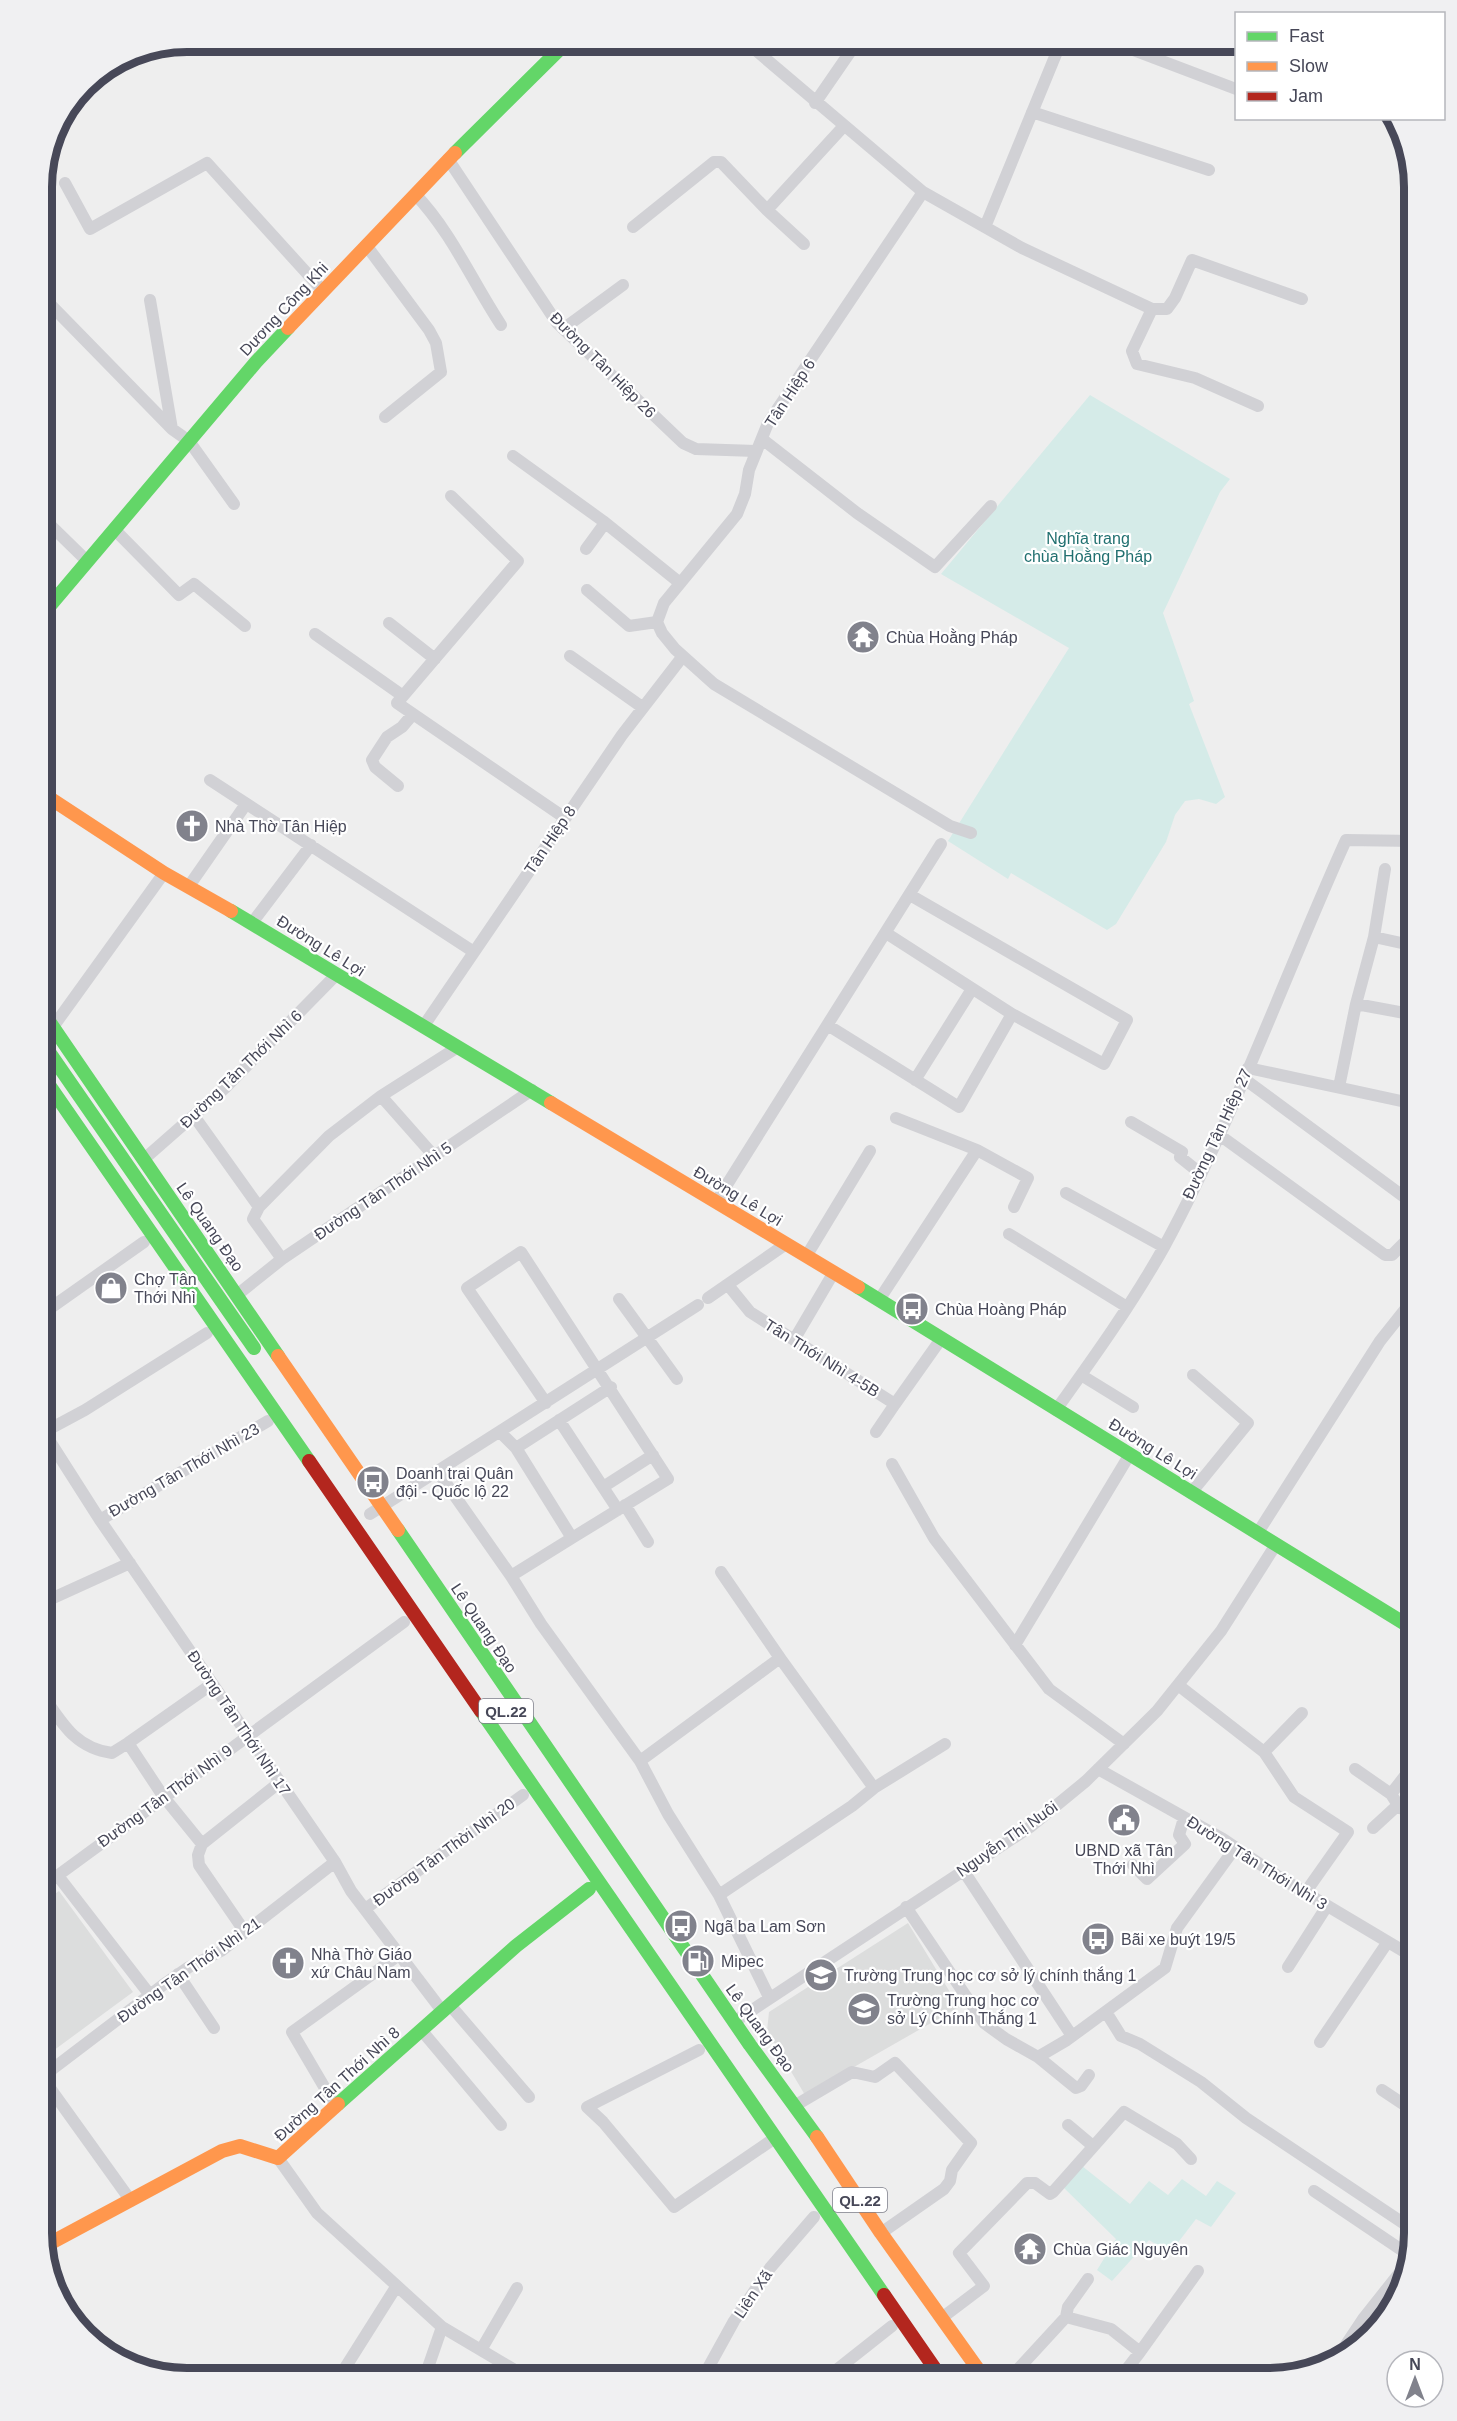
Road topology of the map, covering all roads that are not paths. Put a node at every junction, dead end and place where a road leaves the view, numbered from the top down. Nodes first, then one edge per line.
1 (556, 53) edge
2 (762, 53) edge
3 (849, 53) edge
4 (1056, 53) edge
5 (1141, 53) edge
6 (1235, 89) edge
7 (815, 103) junction
8 (1032, 112) junction
9 (843, 127) junction
10 (448, 159) junction
11 (1209, 170) dead end
12 (64, 183) dead end
13 (923, 192) junction
14 (415, 194) junction
15 (767, 210) junction
16 (633, 227) dead end
17 (985, 227) junction
18 (804, 244) dead end
19 (366, 245) junction
20 (623, 285) dead end
21 (323, 291) junction
22 (1302, 299) dead end
23 (150, 300) dead end
24 (53, 307) edge
25 (1152, 309) junction
26 (501, 325) dead end
27 (563, 329) junction
28 (1258, 406) dead end
29 (385, 417) dead end
30 (172, 429) junction
31 (762, 439) junction
32 (189, 441) junction
33 (756, 451) junction
34 (513, 456) dead end
35 (451, 496) dead end
36 (234, 504) dead end
37 (991, 506) dead end
38 (605, 523) junction
39 (53, 528) edge
40 (114, 529) junction
41 (586, 549) dead end
42 (87, 561) junction
43 (680, 584) junction
44 (587, 590) dead end
45 (53, 602) edge
46 (390, 622) dead end
47 (657, 622) junction
48 (245, 626) dead end
49 (315, 634) dead end
50 (570, 656) dead end
51 (683, 657) junction
52 (435, 659) junction
53 (404, 696) junction
54 (642, 707) junction
55 (413, 714) junction
56 (210, 780) dead end
57 (398, 786) dead end
58 (53, 800) edge
59 (246, 804) junction
60 (565, 818) junction
61 (970, 833) dead end
62 (1404, 841) edge
63 (940, 844) dead end
64 (311, 846) junction
65 (1385, 870) dead end
66 (164, 873) junction
67 (189, 886) junction
68 (910, 895) junction
69 (252, 923) junction
70 (886, 933) junction
71 (1374, 937) junction
72 (1404, 944) edge
73 (474, 952) junction
74 (336, 975) junction
75 (972, 989) junction
76 (1356, 1004) junction
77 (1404, 1013) edge
78 (1011, 1014) junction
79 (53, 1026) joint
80 (829, 1026) junction
81 (423, 1027) junction
82 (458, 1047) junction
83 (53, 1057) edge
84 (1246, 1073) junction
85 (915, 1080) junction
86 (1339, 1087) junction
87 (53, 1090) edge
88 (532, 1090) junction
89 (381, 1096) junction
90 (1404, 1102) edge
91 (53, 1110) edge
92 (194, 1116) junction
93 (896, 1118) dead end
94 (1131, 1122) dead end
95 (1218, 1134) junction
96 (977, 1150) junction
97 (870, 1151) dead end
98 (434, 1156) junction
99 (143, 1160) junction
100 (1200, 1173) junction
101 (1066, 1193) dead end
102 (1404, 1196) edge
103 (716, 1202) junction
104 (260, 1207) junction
105 (1014, 1207) dead end
106 (1009, 1234) dead end
107 (144, 1242) junction
108 (786, 1244) junction
109 (1404, 1244) edge
110 (1164, 1247) junction
111 (807, 1255) junction
112 (282, 1259) junction
113 (834, 1272) junction
114 (728, 1285) junction
115 (237, 1296) junction
116 (619, 1299) dead end
117 (879, 1300) junction
118 (1127, 1306) junction
119 (52, 1307) edge
120 (1404, 1311) edge
121 (207, 1333) junction
122 (647, 1338) junction
123 (941, 1339) junction
124 (794, 1340) junction
125 (260, 1357) dead end
126 (599, 1369) junction
127 (1081, 1375) junction
128 (1193, 1375) dead end
129 (677, 1379) dead end
130 (611, 1388) junction
131 (546, 1403) junction
132 (895, 1404) junction
133 (1133, 1407) dead end
134 (1056, 1410) junction
135 (559, 1420) junction
136 (268, 1421) junction
137 (52, 1426) edge
138 (501, 1432) junction
139 (876, 1432) dead end
140 (52, 1446) edge
141 (516, 1448) junction
142 (1130, 1454) junction
143 (653, 1455) junction
144 (892, 1464) dead end
145 (438, 1472) junction
146 (603, 1487) junction
147 (1191, 1493) junction
148 (622, 1508) junction
149 (372, 1512) junction
150 (100, 1520) junction
151 (1257, 1534) junction
152 (572, 1538) junction
153 (648, 1542) dead end
154 (1275, 1546) junction
155 (130, 1563) junction
156 (403, 1563) dead end
157 (721, 1572) dead end
158 (511, 1576) junction
159 (52, 1598) edge
160 (404, 1622) junction
161 (1404, 1623) edge
162 (1015, 1645) junction
163 (780, 1658) junction
164 (212, 1684) junction
165 (1178, 1685) junction
166 (52, 1708) edge
167 (1302, 1713) dead end
168 (248, 1736) junction
169 (128, 1743) junction
170 (945, 1744) dead end
171 (1124, 1744) junction
172 (1264, 1752) junction
173 (639, 1761) junction
174 (1098, 1769) junction
175 (1355, 1769) dead end
176 (280, 1782) junction
177 (1404, 1782) edge
178 (874, 1788) junction
179 (523, 1795) junction
180 (163, 1796) junction
181 (1394, 1799) junction
182 (1404, 1809) edge
183 (1184, 1818) junction
184 (1373, 1828) dead end
185 (202, 1844) junction
186 (1235, 1848) junction
187 (335, 1862) junction
188 (1133, 1865) dead end
189 (963, 1870) junction
190 (58, 1876) junction
191 (52, 1879) edge
192 (589, 1889) junction
193 (1305, 1893) junction
194 (719, 1895) junction
195 (1327, 1906) junction
196 (906, 1907) junction
197 (365, 1909) junction
198 (245, 1932) junction
199 (1387, 1943) junction
200 (1404, 1952) edge
201 (399, 1955) junction
202 (1288, 1967) dead end
203 (178, 1974) junction
204 (150, 1995) junction
205 (769, 1997) junction
206 (446, 2008) junction
207 (1106, 2012) junction
208 (214, 2028) dead end
209 (422, 2031) junction
210 (717, 2035) junction
211 (1072, 2036) junction
212 (1320, 2042) dead end
213 (1038, 2057) junction
214 (52, 2069) edge
215 (1089, 2075) dead end
216 (1382, 2090) dead end
217 (52, 2091) edge
218 (529, 2097) dead end
219 (796, 2105) junction
220 (1404, 2105) edge
221 (336, 2107) junction
222 (501, 2125) dead end
223 (1068, 2125) dead end
224 (770, 2141) junction
225 (1093, 2146) junction
226 (278, 2158) junction
227 (1191, 2158) dead end
228 (1314, 2192) dead end
229 (131, 2201) junction
230 (814, 2217) junction
231 (1404, 2224) edge
232 (881, 2233) junction
233 (53, 2242) edge
234 (1403, 2252) edge
235 (1198, 2271) dead end
236 (1397, 2276) edge
237 (1088, 2279) dead end
238 (396, 2287) junction
239 (517, 2288) dead end
240 (1066, 2316) junction
241 (943, 2317) junction
242 (1363, 2319) junction
243 (1370, 2323) edge
244 (891, 2326) junction
245 (442, 2327) junction
246 (1346, 2344) edge
247 (481, 2350) junction
248 (1140, 2352) junction
249 (345, 2368) edge
250 (428, 2368) edge
251 (511, 2368) edge
252 (708, 2368) edge
253 (839, 2368) edge
254 (920, 2368) edge
255 (934, 2368) edge
256 (962, 2368) edge
257 (978, 2368) edge
258 (1019, 2368) edge
259 (1128, 2368) edge

1 - 10 main road, Dương Công Khi
2 - 7 street
3 - 7 street
4 - 8 street
5 - 6 street
7 - 9 street
8 - 11 street
8 - 17 street
9 - 13 street
9 - 15 street
10 - 14 main road, Dương Công Khi
10 - 27 street, Đường Tân Hiệp 26
12 - 21 street
13 - 17 street
13 - 31 street, Tân Hiệp 6
14 - 19 main road, Dương Công Khi
14 - 26 street
15 - 16 street
15 - 18 street
17 - 25 street
19 - 21 main road, Dương Công Khi
19 - 29 street
20 - 27 street
21 - 32 main road, Dương Công Khi
22 - 25 street
23 - 30 street
24 - 30 street
25 - 28 street
27 - 33 street, Đường Tân Hiệp 26
30 - 32 street
31 - 33 street, Tân Hiệp 6
31 - 37 street
32 - 36 street
32 - 40 main road, Dương Công Khi
33 - 43 street, Tân Hiệp 6
34 - 38 street
35 - 52 street
38 - 41 street
38 - 43 street
39 - 42 street
40 - 42 main road, Dương Công Khi
40 - 48 street
42 - 45 main road, Dương Công Khi
43 - 47 street, Tân Hiệp 6
44 - 47 street
46 - 52 street
47 - 51 street
49 - 53 street
50 - 54 street
51 - 54 street, Tân Hiệp 8
51 - 61 street
52 - 53 street
53 - 55 street
54 - 60 street, Tân Hiệp 8
55 - 57 street
55 - 60 street
56 - 59 street
58 - 66 main road, Đường Lê Lợi
59 - 64 street
59 - 67 street
60 - 73 street, Tân Hiệp 8
62 - 84 street, Đường Tân Hiệp 27
63 - 68 street
64 - 69 street
64 - 73 street
65 - 71 street
66 - 67 main road, Đường Lê Lợi
66 - 79 street
67 - 69 main road, Đường Lê Lợi
68 - 70 street
68 - 78 street
69 - 74 main road, Đường Lê Lợi
70 - 75 street
70 - 80 street
71 - 72 street
71 - 76 street
73 - 81 street, Tân Hiệp 8
74 - 81 main road, Đường Lê Lợi
74 - 92 street, Đường Tản Thới Nhì 6
75 - 78 street
75 - 85 street
76 - 77 street
76 - 86 street
78 - 85 street
79 - 99 main road, Lê Quang Đạo / QL.22
80 - 85 street
80 - 103 street
81 - 82 main road, Đường Lê Lợi
82 - 88 main road, Đường Lê Lợi
82 - 89 street
83 - 125 main road, Lê Quang Đạo
84 - 86 street
84 - 95 street, Đường Tân Hiệp 27
84 - 102 street
86 - 90 street
87 - 210 main road, Lê Quang Đạo / QL.22
88 - 98 street, Đường Tân Thới Nhì 5
88 - 103 main road, Đường Lê Lợi
89 - 98 street
89 - 104 street
91 - 107 main road, Lê Quang Đạo / QL.22
92 - 99 street, Đường Tản Thới Nhì 6
92 - 104 street
93 - 96 street
94 - 100 street
95 - 100 street, Đường Tân Hiệp 27
95 - 109 street
96 - 105 street
96 - 117 street
97 - 111 street
98 - 112 street, Đường Tân Thới Nhì 5
99 - 115 main road, Lê Quang Đạo / QL.22
100 - 110 street, Đường Tân Hiệp 27
101 - 110 street
103 - 108 main road, Đường Lê Lợi
104 - 112 street
106 - 118 street
107 - 119 street
107 - 121 main road, Lê Quang Đạo / QL.22
108 - 111 main road, Đường Lê Lợi
108 - 114 street
110 - 118 street, Đường Tân Hiệp 27
111 - 113 main road, Đường Lê Lợi
112 - 115 street, Đường Tân Thới Nhì 5
113 - 117 main road, Đường Lê Lợi
113 - 124 street
114 - 122 street
114 - 124 street, Tân Thới Nhì 4-5B
115 - 149 main road, Lê Quang Đạo / QL.22
116 - 122 street
117 - 123 main road, Đường Lê Lợi
118 - 127 street, Đường Tân Hiệp 27
120 - 151 street
121 - 136 main road, Lê Quang Đạo / QL.22
121 - 137 street
122 - 126 street
122 - 129 street
123 - 132 street
123 - 134 main road, Đường Lê Lợi
124 - 132 street, Tân Thới Nhì 4-5B
126 - 130 street
126 - 131 street
126 - 131 street
127 - 133 street
127 - 134 street, Đường Tân Hiệp 27
128 - 147 street
130 - 135 street
130 - 143 street
131 - 138 street
132 - 139 street, Tân Thới Nhì 4-5B
134 - 142 main road, Đường Lê Lợi
135 - 141 street
135 - 146 street
136 - 150 street, Đường Tân Thới Nhì 23
136 - 160 main road, Lê Quang Đạo / QL.22
138 - 141 street
138 - 145 street
140 - 150 street, Đường Tân Thới Nhì 17
141 - 152 street
142 - 147 main road, Đường Lê Lợi
142 - 162 street
143 - 146 street
143 - 148 street
144 - 162 street
145 - 149 street
145 - 158 street
146 - 148 street
147 - 151 main road, Đường Lê Lợi
148 - 152 street
148 - 153 street
149 - 210 main road, Lê Quang Đạo / QL.22
150 - 155 street, Đường Tân Thới Nhì 17
151 - 154 main road, Đường Lê Lợi
152 - 158 street
154 - 161 main road, Đường Lê Lợi
154 - 165 street, Nguyễn Thị Nuôi
155 - 159 street
155 - 164 street, Đường Tân Thới Nhì 17
156 - 210 main road, Lê Quang Đạo / QL.22
157 - 163 street
158 - 173 street
160 - 168 street, Đường Tân Thới Nhì 9
160 - 179 main road, Lê Quang Đạo / QL.22
162 - 171 street
163 - 173 street
163 - 178 street
164 - 168 street, Đường Tân Thới Nhì 17
164 - 169 street
165 - 171 street, Nguyễn Thị Nuôi
165 - 172 street
166 - 169 street
167 - 172 street
168 - 176 street, Đường Tân Thới Nhì 17
168 - 180 street, Đường Tân Thới Nhì 9
169 - 180 street
170 - 178 street
171 - 174 street, Nguyễn Thị Nuôi
172 - 193 street
173 - 194 street
174 - 183 street, Đường Tân Thới Nhì 3
174 - 189 street, Nguyễn Thị Nuôi
175 - 181 street
176 - 185 street
176 - 187 street, Đường Tân Thới Nhì 17
177 - 181 street
178 - 194 street
179 - 192 main road, Lê Quang Đạo / QL.22
179 - 197 street, Đường Tân Thời Nhì 20
180 - 185 street
180 - 190 street, Đường Tân Thới Nhì 9
181 - 182 street
181 - 184 street
183 - 186 street, Đường Tân Thới Nhì 3
183 - 188 street
185 - 198 street
186 - 193 street, Đường Tân Thới Nhì 3
186 - 207 street
187 - 197 street, Đường Tân Thới Nhì 17
187 - 198 street, Đường Tân Thới Nhì 21
189 - 196 street, Nguyễn Thị Nuôi
189 - 211 street
190 - 191 street, Đường Tân Thới Nhì 9
190 - 204 street
192 - 206 main road, Đường Tân Thới Nhì 8
192 - 210 main road, Lê Quang Đạo / QL.22
193 - 195 street, Đường Tân Thới Nhì 3
194 - 205 street
195 - 199 street, Đường Tân Thới Nhì 3
195 - 202 street
196 - 205 street, Nguyễn Thị Nuôi
196 - 213 street
197 - 201 street, Đường Tân Thới Nhì 17
198 - 203 street, Đường Tân Thới Nhì 21
199 - 200 street, Đường Tân Thới Nhì 3
199 - 212 street
201 - 206 street, Đường Tân Thới Nhì 17
201 - 221 street
203 - 204 street, Đường Tân Thới Nhì 21
203 - 208 street
204 - 214 street, Đường Tân Thới Nhì 21
205 - 210 street, Nguyễn Thị Nuôi
206 - 209 main road, Đường Tân Thới Nhì 8
206 - 218 street, Đường Tân Thới Nhì 17
207 - 211 street
207 - 231 street
209 - 221 main road, Đường Tân Thới Nhì 8
209 - 222 street
210 - 219 main road, Lê Quang Đạo / QL.22
210 - 224 main road, Lê Quang Đạo / QL.22
210 - 224 street, Nguyễn Thị Nuôi
210 - 256 main road, Lê Quang Đạo / QL.22
211 - 213 street
213 - 215 street
216 - 220 street
217 - 229 street
219 - 232 main road, Lê Quang Đạo / QL.22
219 - 232 street
221 - 226 main road, Đường Tân Thới Nhì 8
223 - 225 street
224 - 230 main road, Lê Quang Đạo / QL.22
224 - 255 main road, Lê Quang Đạo / QL.22
225 - 227 street
225 - 241 street
226 - 229 main road, Đường Tân Thới Nhì 8
226 - 238 street
228 - 234 street
229 - 233 main road, Đường Tân Thới Nhì 8
230 - 244 main road, Lê Quang Đạo / QL.22
230 - 252 street, Liên Xã
232 - 241 main road, Lê Quang Đạo / QL.22
235 - 248 street
236 - 242 street
237 - 240 street
238 - 245 street
238 - 249 street
239 - 247 street
240 - 248 street
240 - 258 street
241 - 257 main road, Lê Quang Đạo / QL.22
242 - 243 street
242 - 246 street
244 - 253 street
244 - 254 main road, Lê Quang Đạo / QL.22
245 - 247 street
245 - 250 street
247 - 251 street
248 - 259 street

